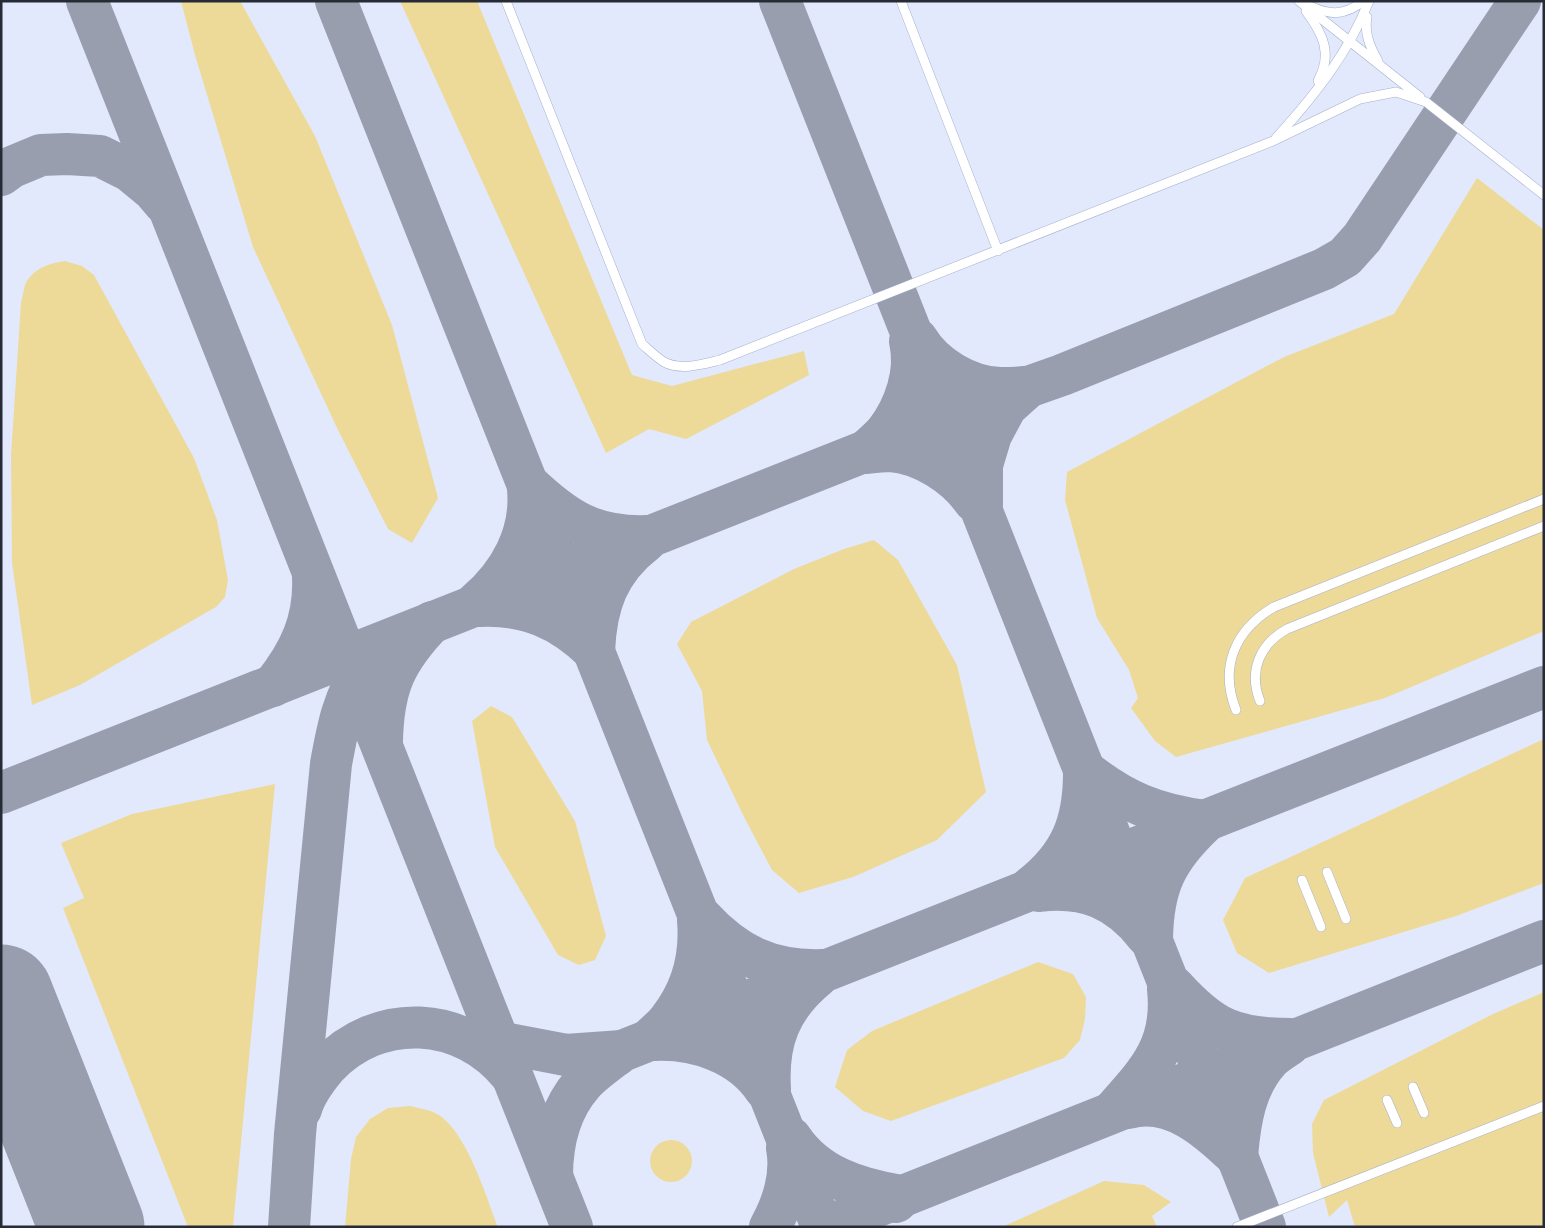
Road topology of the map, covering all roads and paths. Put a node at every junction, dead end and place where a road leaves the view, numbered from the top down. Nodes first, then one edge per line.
1 (506, 1) edge
2 (901, 1) edge
3 (1299, 1) edge
4 (1364, 1) edge
5 (1370, 1) edge
6 (1351, 42) junction
7 (1382, 68) junction
8 (1426, 102) junction
9 (1305, 106) junction
10 (1273, 142) junction
11 (1544, 195) edge
12 (998, 250) junction
13 (1544, 499) edge
14 (1544, 526) edge
15 (1260, 700) dead end
16 (1236, 710) dead end
17 (1327, 872) dead end
18 (1302, 880) dead end
19 (1346, 919) dead end
20 (1321, 927) dead end
21 (1413, 1087) dead end
22 (1387, 1100) dead end
23 (1544, 1106) edge
24 (1424, 1113) dead end
25 (1397, 1123) dead end
26 (1237, 1227) edge

1 - 12 lane
2 - 12 lane
3 - 4 lane
3 - 6 lane
3 - 9 lane
5 - 6 lane
5 - 7 lane
6 - 7 lane
6 - 9 lane
7 - 8 lane
8 - 10 lane
8 - 11 lane
9 - 10 lane
10 - 12 lane
13 - 16 lane
14 - 15 lane
17 - 19 lane
18 - 20 lane
21 - 24 lane
22 - 25 lane
23 - 26 lane

